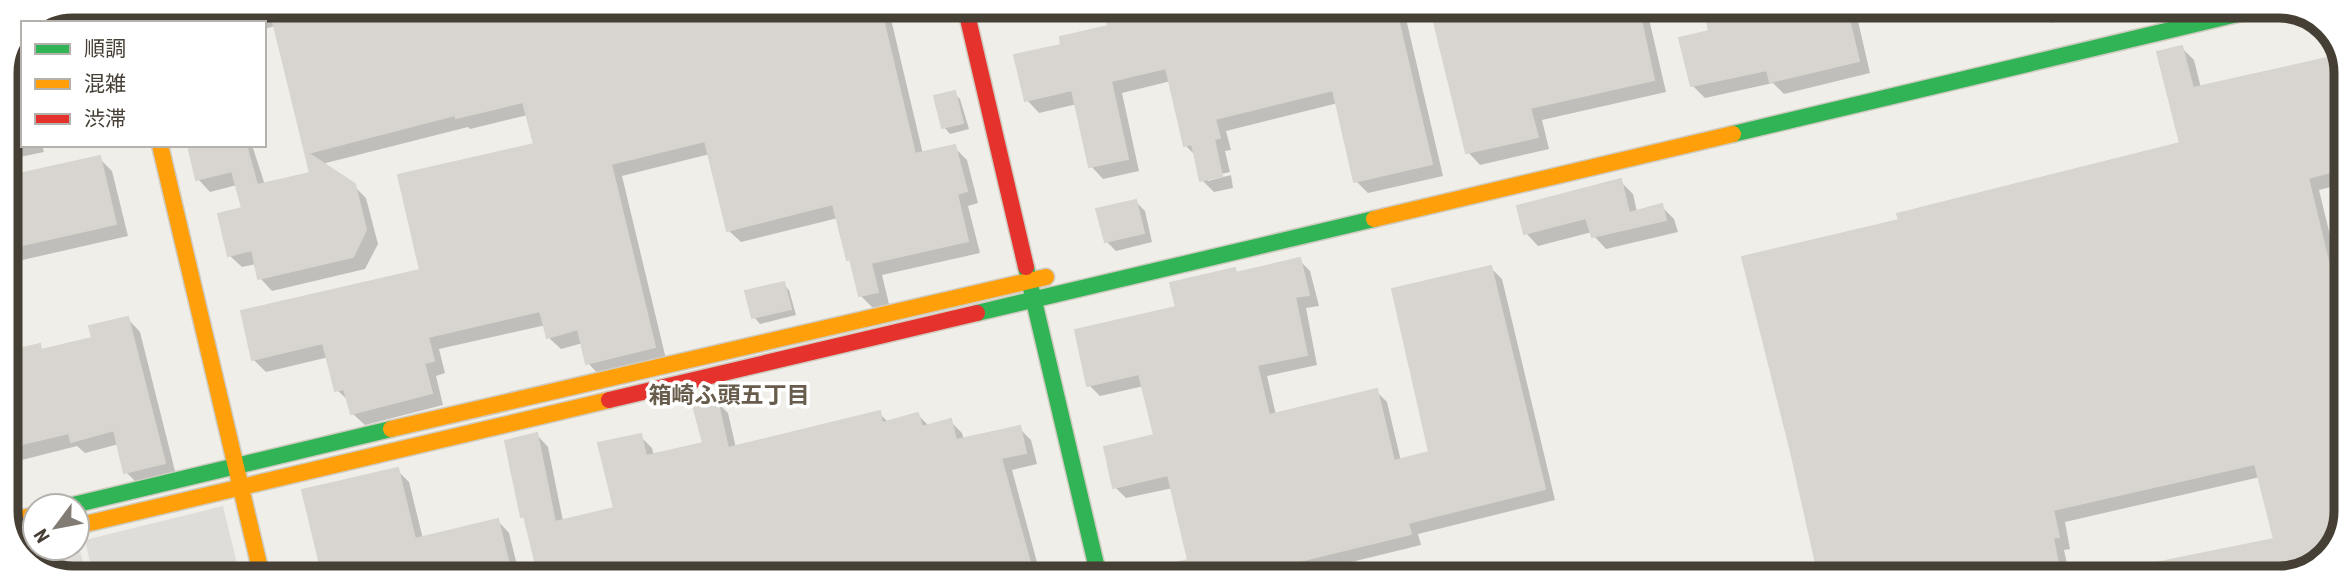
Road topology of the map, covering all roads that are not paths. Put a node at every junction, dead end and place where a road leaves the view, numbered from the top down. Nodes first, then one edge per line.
1 (968, 18) edge
2 (2221, 18) edge
3 (160, 147) edge
4 (1057, 274) dead end
5 (1030, 281) junction
6 (1033, 299) junction
7 (237, 465) junction
8 (241, 486) junction
9 (91, 501) edge
10 (91, 523) edge
11 (260, 566) edge
12 (1096, 566) edge

1 - 5 street
2 - 6 street
3 - 7 street
4 - 5 street
5 - 6 street
5 - 7 street
6 - 8 street
6 - 12 street
7 - 8 street
7 - 9 street
8 - 10 street
8 - 11 street

